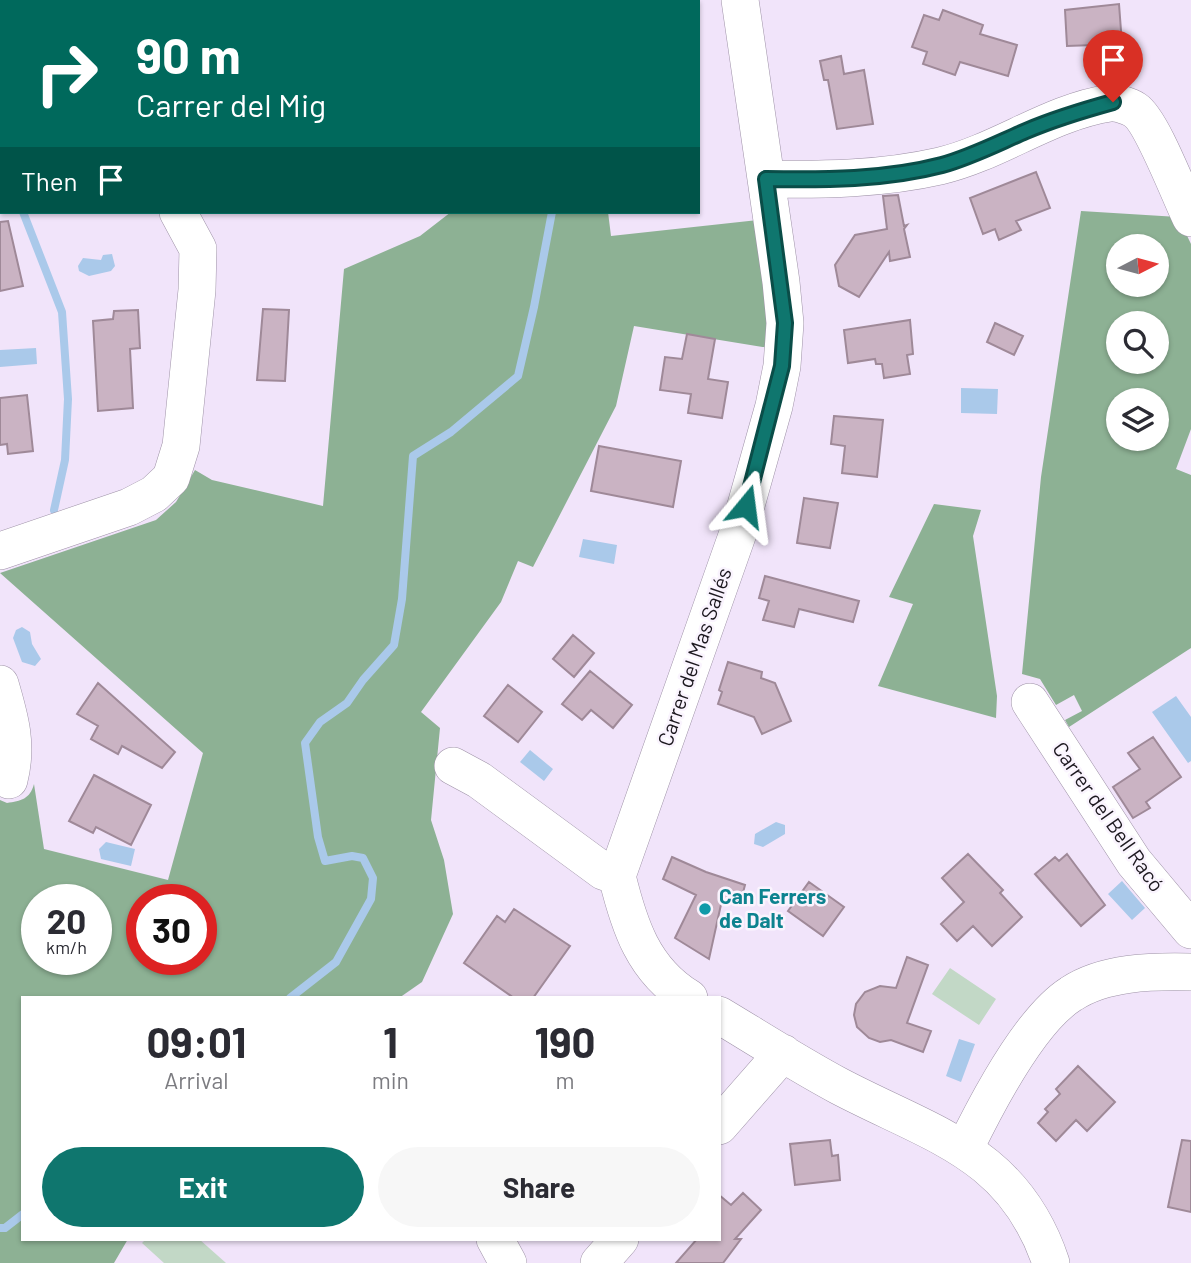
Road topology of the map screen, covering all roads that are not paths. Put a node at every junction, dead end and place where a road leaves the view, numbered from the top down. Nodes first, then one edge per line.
1 (740, 0) edge
2 (766, 179) junction
3 (179, 214) edge
4 (1191, 218) edge
5 (0, 551) edge
6 (0, 684) edge
7 (1030, 702) dead end
8 (453, 766) dead end
9 (9, 780) dead end
10 (617, 876) junction
11 (1191, 930) edge
12 (1191, 972) edge
13 (686, 996) edge
14 (721, 1017) edge
15 (783, 1053) junction
16 (721, 1124) edge
17 (965, 1148) junction
18 (496, 1241) edge
19 (618, 1241) edge
20 (508, 1263) edge
21 (599, 1263) edge
22 (1051, 1263) edge

1 - 2 street, Carrer del Mas Sallés
2 - 4 street
2 - 10 street, Carrer del Mas Sallés
3 - 5 street
6 - 9 street
7 - 11 street, Carrer del Bell Racó
8 - 10 street
10 - 13 street
12 - 17 street
14 - 15 street
15 - 16 street
15 - 17 street
17 - 22 street
18 - 20 street
19 - 21 street

